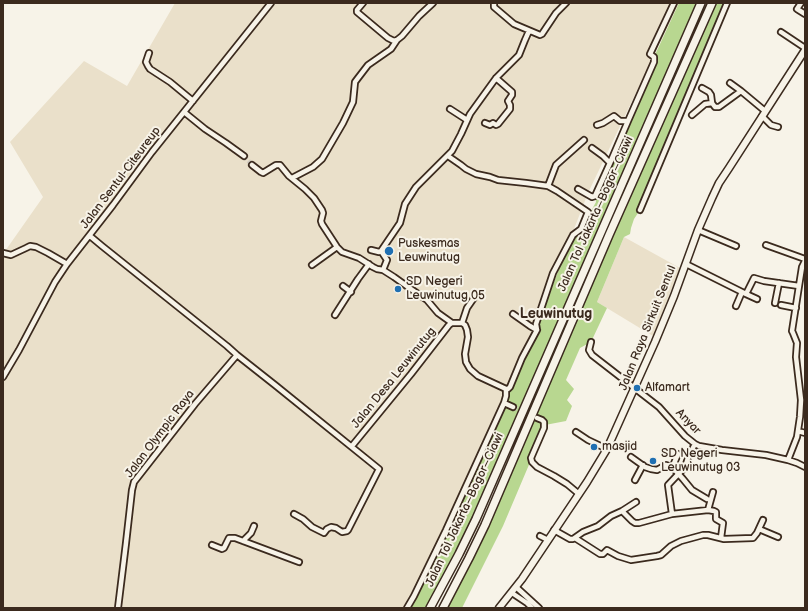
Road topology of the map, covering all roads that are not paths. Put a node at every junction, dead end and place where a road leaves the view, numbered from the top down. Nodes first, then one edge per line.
1 (271, 3) edge
2 (363, 3) edge
3 (432, 3) edge
4 (494, 3) edge
5 (566, 3) edge
6 (674, 3) edge
7 (701, 3) edge
8 (712, 3) edge
9 (727, 3) edge
10 (801, 3) edge
11 (805, 14) edge
12 (529, 31) junction
13 (781, 32) dead end
14 (397, 40) junction
15 (805, 49) edge
16 (149, 53) dead end
17 (496, 78) junction
18 (730, 83) dead end
19 (702, 88) dead end
20 (740, 92) junction
21 (193, 101) junction
22 (712, 103) junction
23 (450, 109) dead end
24 (184, 112) junction
25 (764, 114) junction
26 (692, 115) dead end
27 (468, 120) junction
28 (628, 121) junction
29 (485, 123) dead end
30 (597, 125) dead end
31 (778, 128) dead end
32 (584, 140) dead end
33 (592, 148) dead end
34 (244, 156) tunnel mouth
35 (448, 156) junction
36 (610, 162) junction
37 (252, 165) tunnel mouth
38 (292, 178) junction
39 (548, 186) junction
40 (578, 189) dead end
41 (640, 210) dead end
42 (698, 230) junction
43 (90, 236) junction
44 (766, 245) dead end
45 (736, 246) dead end
46 (337, 247) junction
47 (370, 250) dead end
48 (380, 252) junction
49 (3, 253) edge
50 (805, 260) edge
51 (66, 264) junction
52 (369, 264) junction
53 (686, 264) junction
54 (312, 265) dead end
55 (383, 270) junction
56 (779, 283) junction
57 (343, 286) dead end
58 (799, 286) junction
59 (350, 292) junction
60 (744, 293) junction
61 (476, 295) dead end
62 (757, 299) dead end
63 (776, 303) dead end
64 (781, 305) dead end
65 (736, 306) dead end
66 (796, 308) junction
67 (513, 314) dead end
68 (335, 315) dead end
69 (452, 323) junction
70 (462, 323) junction
71 (537, 330) junction
72 (591, 342) dead end
73 (237, 355) junction
74 (3, 377) edge
75 (635, 388) junction
76 (506, 389) junction
77 (504, 403) junction
78 (513, 407) tunnel mouth
79 (537, 418) dead end
80 (798, 431) junction
81 (576, 432) dead end
82 (805, 433) edge
83 (695, 444) junction
84 (352, 446) junction
85 (607, 449) junction
86 (678, 454) dead end
87 (631, 457) dead end
88 (788, 460) junction
89 (642, 465) junction
90 (805, 467) edge
91 (672, 468) junction
92 (678, 474) junction
93 (634, 480) dead end
94 (713, 492) dead end
95 (579, 494) junction
96 (707, 499) dead end
97 (636, 502) dead end
98 (622, 510) junction
99 (708, 510) junction
100 (294, 514) dead end
101 (672, 514) junction
102 (763, 520) dead end
103 (254, 526) dead end
104 (759, 529) junction
105 (554, 530) junction
106 (540, 536) dead end
107 (778, 537) dead end
108 (575, 538) junction
109 (721, 538) junction
110 (548, 540) junction
111 (243, 541) junction
112 (212, 545) dead end
113 (299, 562) dead end
114 (516, 587) junction
115 (512, 593) junction
116 (534, 607) edge
117 (118, 608) edge
118 (407, 608) edge
119 (430, 608) edge
120 (443, 608) edge
121 (499, 608) edge

1 - 21 street, Jalan Sentul-Citeureup
2 - 14 street
3 - 14 street
4 - 12 street
5 - 12 street
6 - 28 street
7 - 119 highway, Jalan Tol Jakarta–Bogor–Ciawi
8 - 120 highway, Jalan Tol Jakarta–Bogor–Ciawi
9 - 41 street
10 - 11 street
12 - 17 street
13 - 15 street
14 - 38 street
15 - 25 main road, Jalan Raya Sirkuit Sentul
16 - 21 street
17 - 27 street
17 - 29 street
18 - 20 street
19 - 22 street
20 - 22 street
20 - 25 street
21 - 24 street, Jalan Sentul-Citeureup
22 - 26 street
23 - 27 street
24 - 34 street
24 - 43 street, Jalan Sentul-Citeureup
25 - 31 street
25 - 42 main road, Jalan Raya Sirkuit Sentul
27 - 35 street
28 - 30 street
28 - 36 street
32 - 39 street
33 - 36 street
35 - 39 street
35 - 48 street
36 - 40 street
37 - 38 street
38 - 46 street
39 - 71 street
42 - 45 street
42 - 53 main road, Jalan Raya Sirkuit Sentul
43 - 51 street, Jalan Sentul-Citeureup
43 - 73 street
44 - 50 street
46 - 52 street, Jalan Desa Leuwinutug
46 - 54 street
47 - 48 street
48 - 55 street
49 - 51 street
50 - 58 street
51 - 74 street, Jalan Sentul-Citeureup
52 - 55 street, Jalan Desa Leuwinutug
52 - 59 street
53 - 60 street
53 - 75 main road, Jalan Raya Sirkuit Sentul
55 - 69 street, Jalan Desa Leuwinutug
56 - 58 street
56 - 60 street
56 - 63 street
57 - 59 street
58 - 66 street
59 - 68 street
60 - 62 street
60 - 65 street
61 - 70 street
64 - 66 street
66 - 80 street
67 - 71 street
69 - 70 street, Jalan Desa Leuwinutug
69 - 84 street, Jalan Desa Leuwinutug
70 - 76 street
71 - 76 street
72 - 75 street, Anyar
73 - 84 street
73 - 117 street, Jalan Olympic Raya
75 - 83 street, Anyar
75 - 85 main road, Jalan Raya Sirkuit Sentul
76 - 77 street
77 - 78 street
77 - 118 street
79 - 95 street
80 - 82 street
80 - 88 street
81 - 85 street
83 - 88 street, Anyar
83 - 92 street
84 - 100 street
85 - 95 main road, Jalan Raya Sirkuit Sentul
86 - 91 street
87 - 89 street
88 - 90 street, Anyar
89 - 91 street
89 - 93 street
91 - 92 street
92 - 96 street
92 - 101 street
94 - 99 street
95 - 105 main road, Jalan Raya Sirkuit Sentul
97 - 98 street
98 - 101 street
98 - 108 street
99 - 101 street
99 - 109 street
102 - 104 street
103 - 111 street
104 - 107 street
104 - 109 street
105 - 108 street
105 - 110 main road, Jalan Raya Sirkuit Sentul
106 - 110 street
108 - 109 street
110 - 114 main road, Jalan Raya Sirkuit Sentul
111 - 112 street
111 - 113 street
114 - 115 main road, Jalan Raya Sirkuit Sentul
114 - 116 street
115 - 116 street
115 - 121 main road, Jalan Raya Sirkuit Sentul

